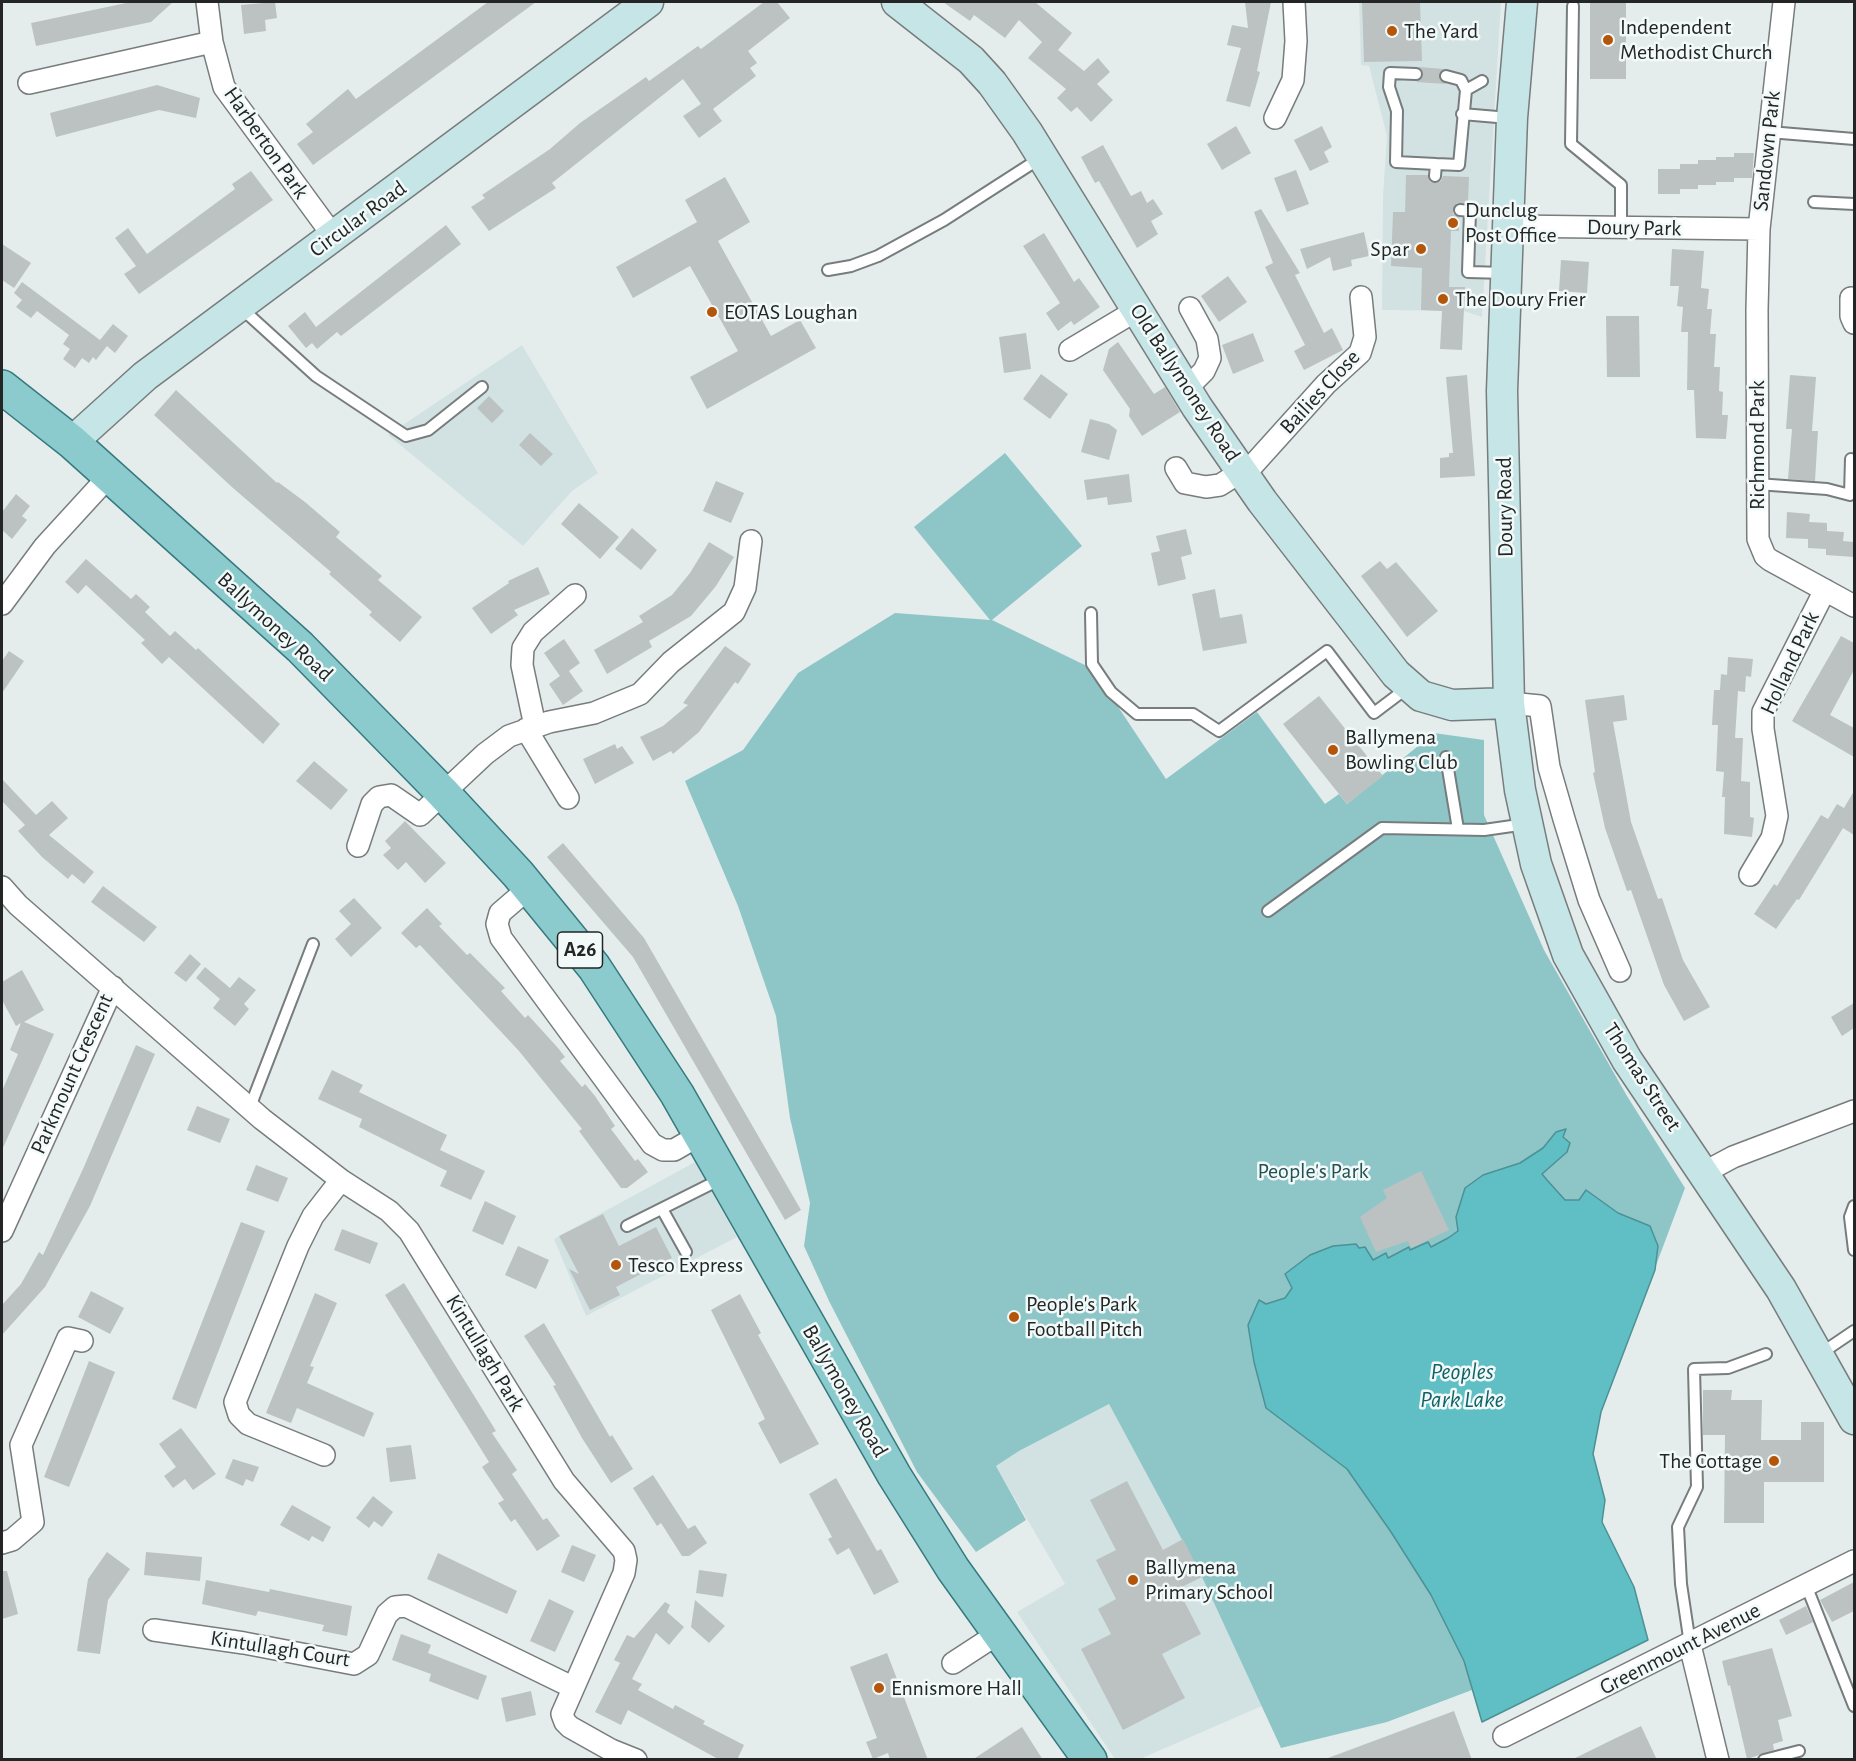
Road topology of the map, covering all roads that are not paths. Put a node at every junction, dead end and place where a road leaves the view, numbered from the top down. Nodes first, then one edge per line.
1 (207, 2) edge
2 (648, 2) edge
3 (897, 2) edge
4 (1294, 2) edge
5 (1522, 2) edge
6 (1784, 2) edge
7 (1574, 6) dead end
8 (213, 42) junction
9 (1416, 74) dead end
10 (1446, 76) dead end
11 (1482, 81) dead end
12 (29, 83) dead end
13 (1466, 90) junction
14 (1462, 114) junction
15 (1275, 118) dead end
16 (1512, 118) junction
17 (1769, 132) junction
18 (1854, 139) edge
19 (1042, 157) junction
20 (1815, 202) dead end
21 (1854, 204) edge
22 (1460, 210) dead end
23 (1508, 226) junction
24 (1621, 227) junction
25 (1760, 230) junction
26 (334, 237) junction
27 (828, 270) dead end
28 (1506, 273) junction
29 (1361, 297) dead end
30 (1851, 298) dead end
31 (240, 307) junction
32 (1190, 308) dead end
33 (1137, 310) junction
34 (1854, 323) edge
35 (1070, 350) dead end
36 (2, 387) edge
37 (482, 387) dead end
38 (1186, 389) junction
39 (72, 442) junction
40 (1851, 459) dead end
41 (1176, 468) dead end
42 (1243, 473) junction
43 (110, 475) junction
44 (1756, 484) junction
45 (751, 541) dead end
46 (1825, 590) junction
47 (575, 595) dead end
48 (2, 604) edge
49 (1854, 606) edge
50 (1091, 613) dead end
51 (1409, 686) junction
52 (1509, 703) junction
53 (531, 728) junction
54 (1446, 757) dead end
55 (442, 792) junction
56 (568, 798) dead end
57 (1527, 824) junction
58 (1458, 830) junction
59 (358, 846) dead end
60 (1750, 875) dead end
61 (2, 887) edge
62 (529, 888) junction
63 (1268, 911) dead end
64 (313, 944) dead end
65 (1620, 970) dead end
66 (113, 987) junction
67 (1854, 1111) edge
68 (256, 1113) junction
69 (700, 1135) junction
70 (1705, 1172) junction
71 (724, 1178) junction
72 (340, 1180) junction
73 (1854, 1206) edge
74 (662, 1209) junction
75 (627, 1226) dead end
76 (2, 1231) edge
77 (1854, 1250) edge
78 (686, 1252) dead end
79 (1854, 1331) edge
80 (82, 1341) dead end
81 (1766, 1354) dead end
82 (1818, 1355) junction
83 (1854, 1419) edge
84 (324, 1455) dead end
85 (2, 1543) edge
86 (1854, 1561) edge
87 (1806, 1585) junction
88 (154, 1630) dead end
89 (1001, 1636) junction
90 (1690, 1645) junction
91 (953, 1663) dead end
92 (572, 1687) junction
93 (1854, 1706) edge
94 (1504, 1736) dead end
95 (1799, 1751) dead end
96 (636, 1760) edge
97 (1090, 1760) edge
98 (1718, 1760) edge
99 (1764, 1760) edge

1 - 8 street, Harberton Park
2 - 26 street, Circular Road
3 - 19 street, Old Ballymoney Road
4 - 15 street
5 - 16 street, Doury Road
6 - 17 street, Sandown Park
7 - 24 lane
8 - 12 street
8 - 26 street, Harberton Park
9 - 14 lane
10 - 13 lane
11 - 13 lane
13 - 14 lane
14 - 16 lane
16 - 23 street, Doury Road
17 - 18 lane
17 - 25 street, Sandown Park
19 - 27 lane
19 - 33 street, Old Ballymoney Road
20 - 21 lane
22 - 28 lane
23 - 24 street, Doury Park
23 - 28 street, Doury Road
24 - 25 street, Doury Park
25 - 44 street, Richmond Park
26 - 31 street, Circular Road
28 - 52 street, Doury Road
29 - 42 street, Bailies Close
30 - 34 street
31 - 37 lane
31 - 39 street, Circular Road
32 - 38 street
33 - 35 street
33 - 38 street, Old Ballymoney Road
36 - 39 main road, Ballymoney Road / A26
38 - 42 street, Old Ballymoney Road
39 - 43 main road, Ballymoney Road / A26
40 - 44 lane
41 - 42 street
42 - 51 street, Old Ballymoney Road
43 - 48 street
43 - 55 main road, Ballymoney Road / A26
44 - 46 street, Richmond Park
45 - 53 street
46 - 49 street, Richmond Park
46 - 60 street, Holland Park
47 - 53 street
50 - 51 lane
51 - 52 street, Old Ballymoney Road
52 - 57 street, Thomas Street
52 - 65 street
53 - 55 street
53 - 56 street
54 - 58 lane
55 - 59 street
55 - 62 main road, Ballymoney Road / A26
57 - 58 lane
57 - 70 street, Thomas Street
58 - 63 lane
61 - 66 street, Parkmount Crescent
62 - 69 main road, Ballymoney Road / A26
62 - 69 street
64 - 68 lane
66 - 68 street, Kintullagh Park
66 - 76 street, Parkmount Crescent
67 - 70 street
68 - 72 street, Kintullagh Park
69 - 71 main road, Ballymoney Road / A26
70 - 82 street, Thomas Street
71 - 74 lane
71 - 89 main road, Ballymoney Road / A26
72 - 84 street
72 - 92 street, Kintullagh Park
73 - 77 lane
74 - 75 lane
74 - 78 lane
79 - 82 lane
80 - 85 street
81 - 90 lane
82 - 83 street, Thomas Street
86 - 87 street, Greenmount Avenue
87 - 90 street, Greenmount Avenue
87 - 93 lane
88 - 92 street, Kintullagh Court
89 - 91 street
89 - 97 main road, A26
90 - 94 street, Greenmount Avenue
90 - 98 street
92 - 96 street
95 - 99 lane

